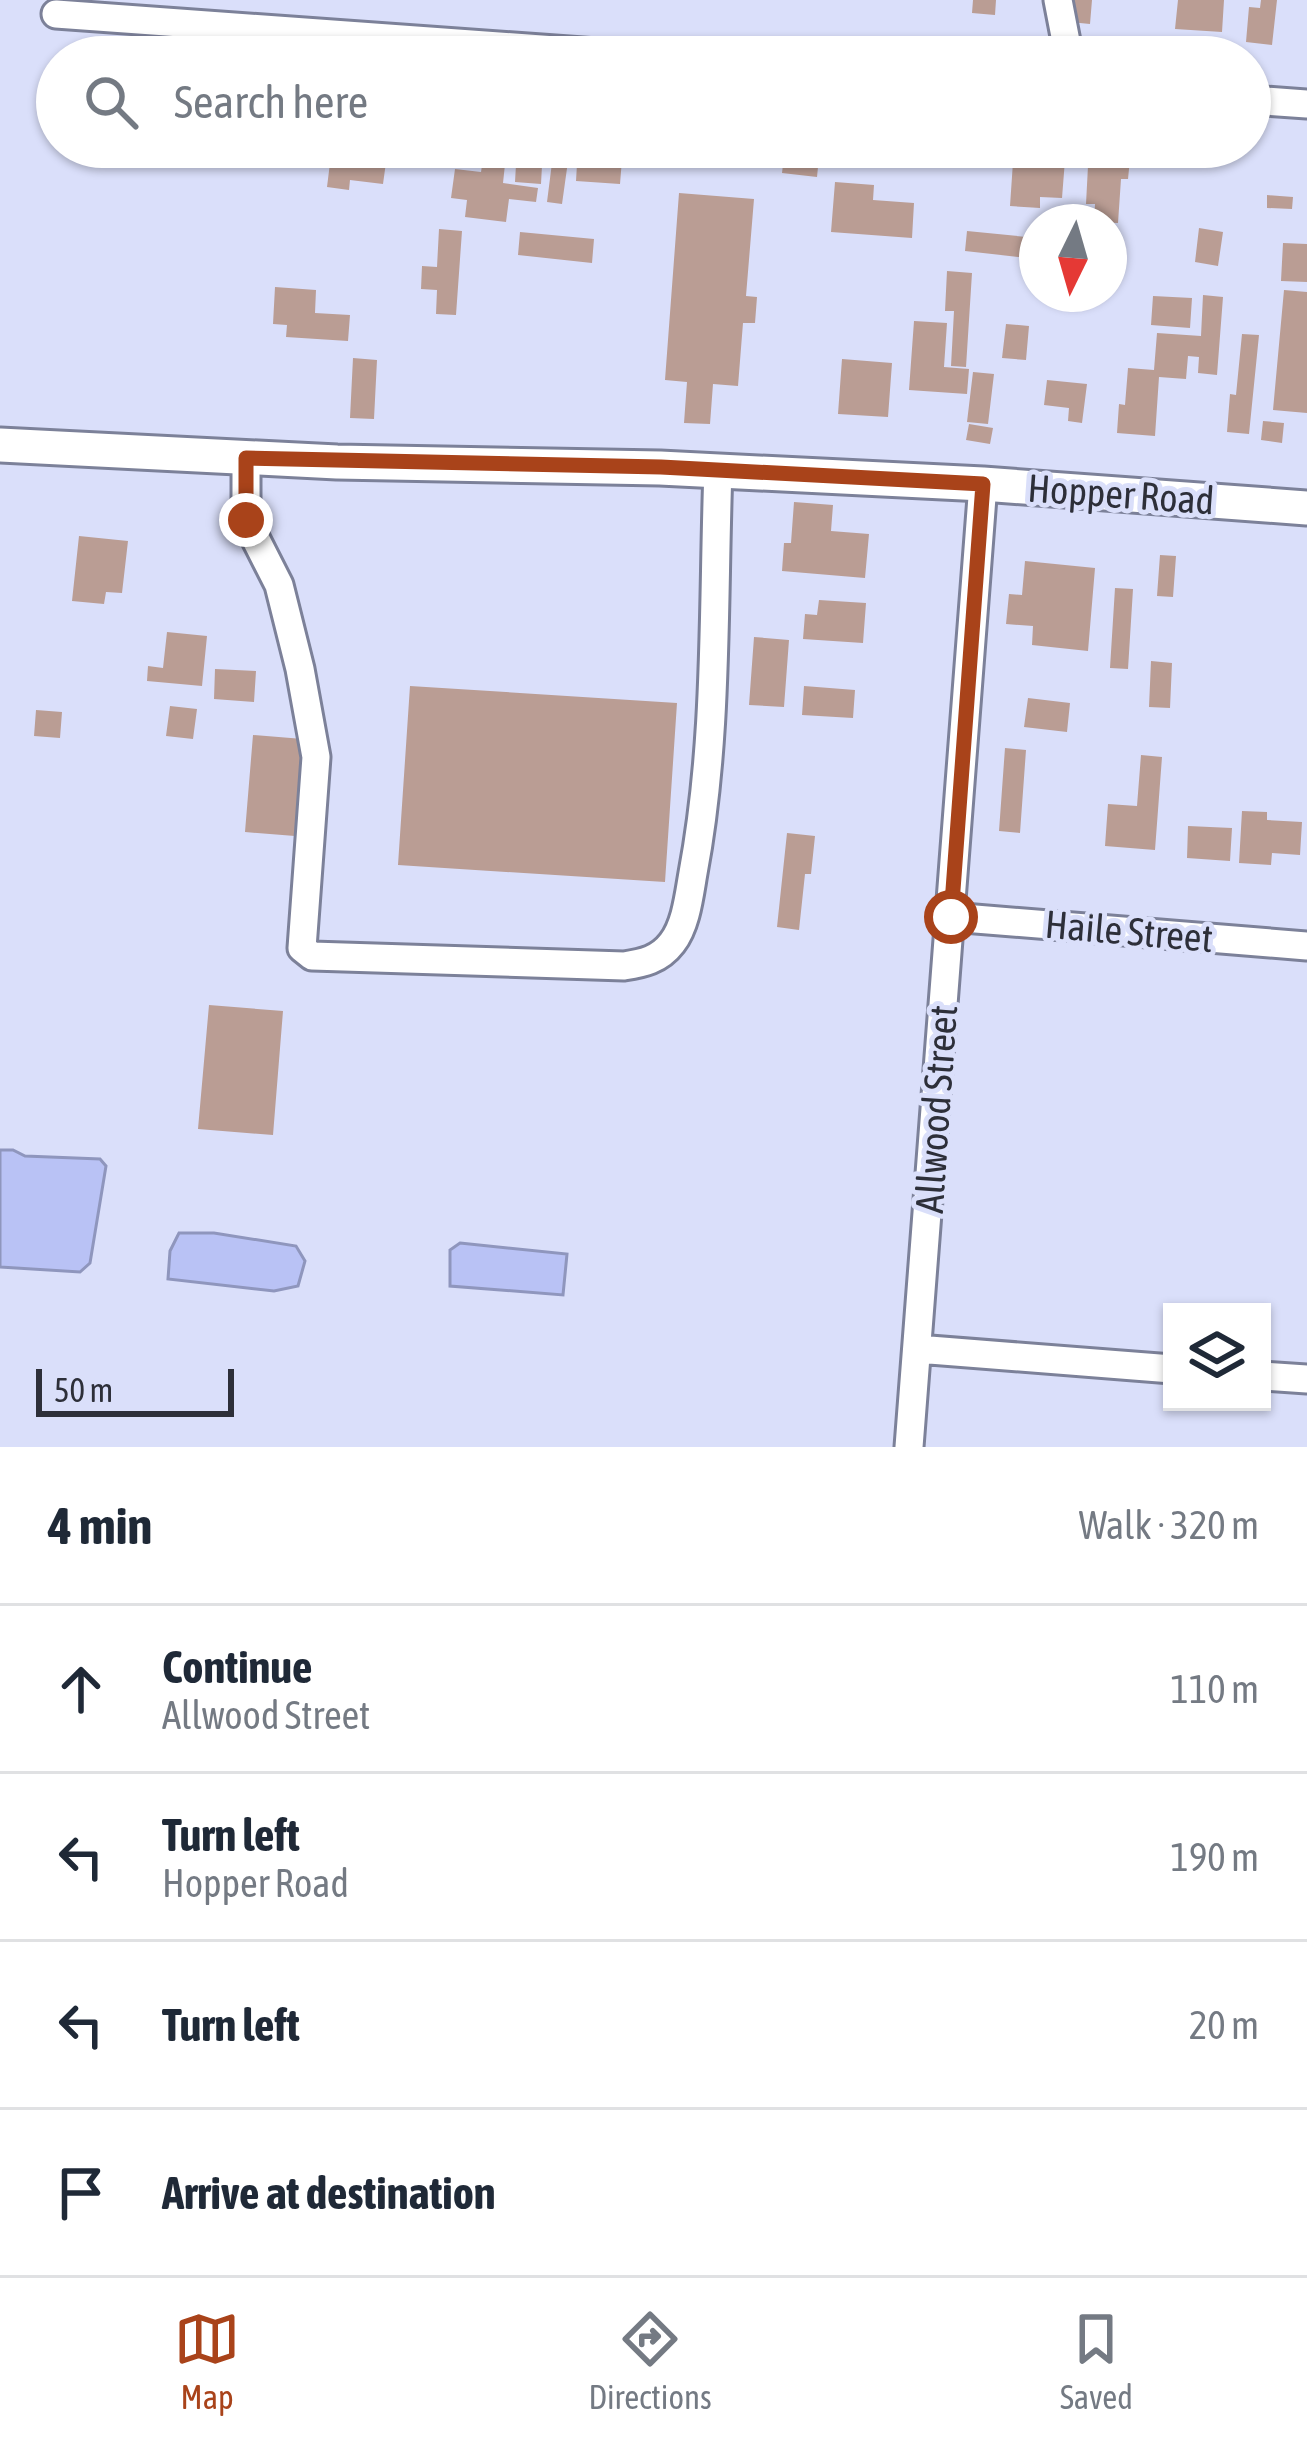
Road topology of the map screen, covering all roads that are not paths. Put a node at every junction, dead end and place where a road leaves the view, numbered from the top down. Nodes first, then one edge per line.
1 (1058, 0) edge
2 (56, 14) dead end
3 (361, 36) edge
4 (1065, 36) edge
5 (1271, 101) edge
6 (1307, 104) edge
7 (0, 445) edge
8 (246, 458) junction
9 (718, 470) junction
10 (983, 484) junction
11 (1307, 508) edge
12 (951, 917) junction
13 (1307, 946) edge
14 (917, 1349) junction
15 (1163, 1368) edge
16 (1271, 1377) edge
17 (1307, 1379) edge
18 (909, 1447) edge

1 - 4 street
2 - 3 street
5 - 6 street
7 - 8 main road, Hopper Road
8 - 9 main road, Hopper Road
8 - 9 street
9 - 10 main road, Hopper Road
10 - 11 main road, Hopper Road
10 - 12 street, Allwood Street
12 - 13 street, Haile Street
12 - 14 street, Allwood Street
14 - 15 street
14 - 18 street, Allwood Street
16 - 17 street

